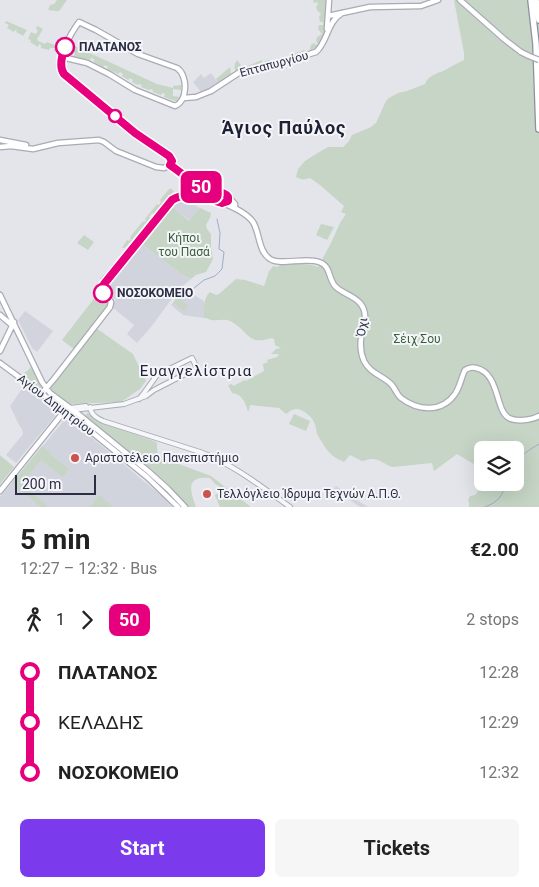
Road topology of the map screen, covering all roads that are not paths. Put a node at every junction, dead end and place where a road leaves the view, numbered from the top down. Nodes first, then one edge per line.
1 (331, 0) edge
2 (438, 0) edge
3 (460, 0) edge
4 (531, 0) edge
5 (536, 0) edge
6 (427, 2) edge
7 (342, 13) junction
8 (330, 16) junction
9 (539, 20) edge
10 (328, 29) junction
11 (62, 57) junction
12 (539, 60) edge
13 (184, 98) junction
14 (539, 129) edge
15 (0, 140) edge
16 (0, 148) edge
17 (37, 148) junction
18 (170, 165) junction
19 (228, 197) junction
20 (222, 203) junction
21 (235, 208) junction
22 (0, 297) edge
23 (7, 312) junction
24 (1, 316) edge
25 (14, 325) junction
26 (0, 351) edge
27 (0, 363) edge
28 (41, 378) junction
29 (54, 380) junction
30 (46, 389) junction
31 (42, 393) junction
32 (139, 399) junction
33 (53, 401) junction
34 (90, 408) junction
35 (68, 412) junction
36 (539, 416) edge
37 (84, 419) junction
38 (58, 420) junction
39 (0, 491) edge
40 (178, 507) edge
41 (185, 507) edge
42 (290, 507) edge

1 - 8 main road, Επταπυργίου
2 - 6 main road
3 - 12 main road, bridge
4 - 14 highway
5 - 9 highway
6 - 7 main road
7 - 8 main road
7 - 10 main road
8 - 10 main road, Επταπυργίου
10 - 13 main road, Επταπυργίου
11 - 13 main road
11 - 13 main road
11 - 18 main road
15 - 17 main road
16 - 17 main road
17 - 18 main road
18 - 19 main road
19 - 20 main road
19 - 21 main road, Όχι
20 - 21 main road
20 - 29 main road
21 - 36 main road, Όχι
22 - 23 main road
22 - 25 main road
23 - 24 main road
23 - 25 main road
24 - 25 main road
25 - 26 main road
25 - 28 main road
27 - 31 main road, Αγίου Δημητρίου
28 - 29 main road
28 - 30 main road
29 - 30 main road
30 - 31 main road
30 - 35 main road, Αγίου Δημητρίου
31 - 33 main road, Αγίου Δημητρίου
32 - 32 street
32 - 34 street
33 - 35 main road, Αγίου Δημητρίου
33 - 38 main road
34 - 35 street
34 - 37 street
34 - 42 street
35 - 37 main road, Αγίου Δημητρίου
35 - 38 main road
35 - 40 main road, Αγίου Δημητρίου
37 - 41 main road, Αγίου Δημητρίου
38 - 39 main road

